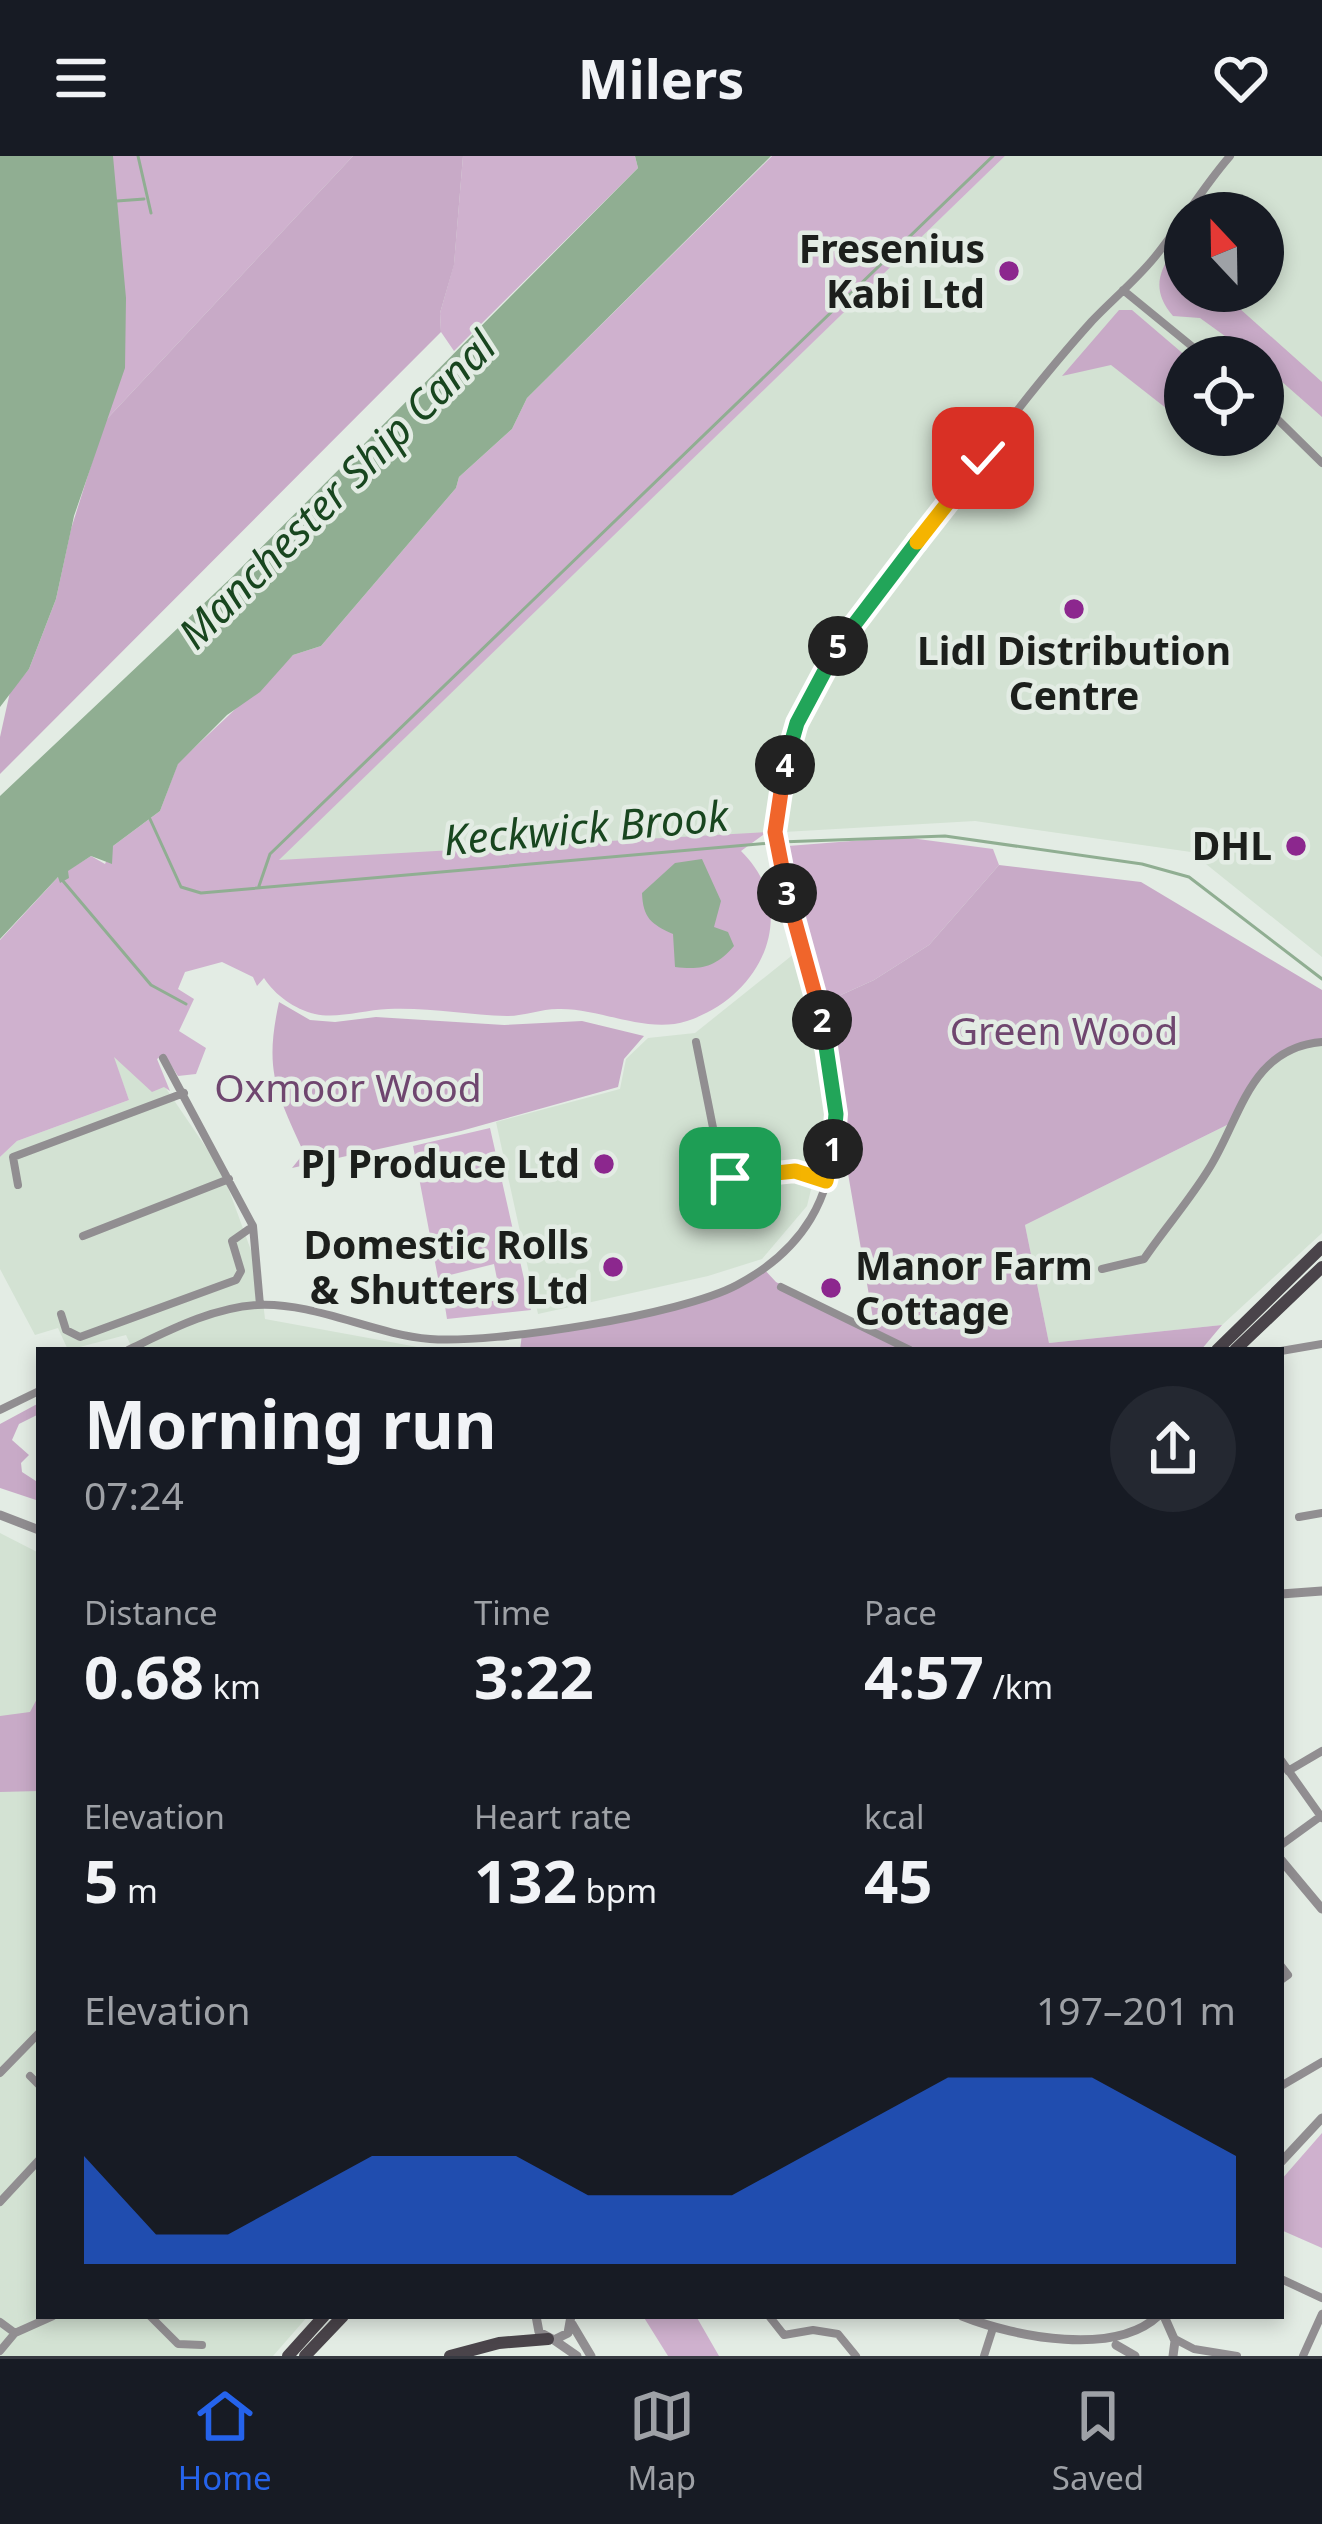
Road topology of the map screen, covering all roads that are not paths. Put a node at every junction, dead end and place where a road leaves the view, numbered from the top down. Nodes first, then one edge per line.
1 (1230, 156) edge
2 (1123, 290) junction
3 (1179, 336) edge
4 (1284, 426) edge
5 (1322, 463) edge
6 (696, 1042) dead end
7 (1322, 1042) edge
8 (163, 1058) dead end
9 (184, 1093) junction
10 (229, 1179) junction
11 (826, 1181) junction
12 (18, 1185) dead end
13 (253, 1226) junction
14 (83, 1236) dead end
15 (1322, 1247) edge
16 (1102, 1269) dead end
17 (1322, 1270) edge
18 (781, 1287) dead end
19 (260, 1305) junction
20 (61, 1313) dead end
21 (1322, 1344) edge
22 (135, 1347) edge
23 (904, 1347) edge
24 (1220, 1347) edge
25 (1238, 1347) edge
26 (1284, 1350) edge
27 (36, 1392) edge
28 (0, 1410) edge
29 (1322, 1513) edge
30 (0, 1515) edge
31 (1299, 1517) dead end
32 (36, 1529) edge
33 (1322, 1591) edge
34 (1284, 1594) edge
35 (1322, 1750) edge
36 (1284, 1765) edge
37 (1288, 1771) junction
38 (1321, 1817) edge
39 (1284, 1843) edge
40 (1284, 1864) edge
41 (1322, 1910) edge
42 (36, 2035) edge
43 (1322, 2062) edge
44 (0, 2073) edge
45 (30, 2076) dead end
46 (36, 2082) edge
47 (1284, 2084) edge
48 (1322, 2118) edge
49 (1284, 2159) edge
50 (36, 2162) edge
51 (0, 2203) edge
52 (1284, 2280) edge
53 (1322, 2298) edge
54 (1322, 2314) edge
55 (46, 2319) edge
56 (153, 2319) edge
57 (321, 2319) edge
58 (340, 2319) edge
59 (537, 2319) edge
60 (572, 2319) edge
61 (771, 2319) edge
62 (970, 2319) edge
63 (1158, 2319) edge
64 (1162, 2319) edge
65 (0, 2322) edge
66 (993, 2328) junction
67 (15, 2333) junction
68 (1143, 2333) junction
69 (1170, 2334) junction
70 (784, 2335) junction
71 (551, 2340) junction
72 (202, 2345) dead end
73 (1116, 2345) junction
74 (781, 2348) dead end
75 (1194, 2349) junction
76 (0, 2351) edge
77 (287, 2356) edge
78 (305, 2356) edge
79 (450, 2356) edge
80 (577, 2356) edge
81 (591, 2356) edge
82 (856, 2356) edge
83 (984, 2356) edge
84 (1137, 2356) edge
85 (1175, 2356) edge
86 (1237, 2356) edge
87 (1303, 2356) edge

1 - 2 street
2 - 3 street
2 - 11 street
4 - 5 street
6 - 11 street
7 - 16 street
8 - 9 street
9 - 10 street
9 - 12 street
10 - 13 street
10 - 14 street
11 - 19 street
13 - 19 street
13 - 20 street
15 - 24 main road
17 - 25 main road
18 - 23 street
19 - 22 street
21 - 26 street
27 - 28 street
29 - 31 street
30 - 32 street
33 - 34 street
35 - 37 street
36 - 37 street
37 - 38 street
38 - 39 street
40 - 41 street
42 - 44 street
43 - 47 street
45 - 46 street
48 - 49 street
50 - 51 street
52 - 53 street
54 - 87 street
55 - 67 street
56 - 72 street
57 - 77 main road
58 - 78 main road
59 - 71 street
60 - 71 street
60 - 81 street
61 - 70 street
62 - 66 street
63 - 68 street
64 - 69 street
65 - 67 street
66 - 73 street
66 - 83 street
67 - 76 street
68 - 69 street
68 - 73 street
68 - 84 street
69 - 75 street
69 - 85 street
70 - 74 street
70 - 82 street
71 - 79 main road
71 - 80 street
73 - 84 street
75 - 85 street
75 - 86 street

